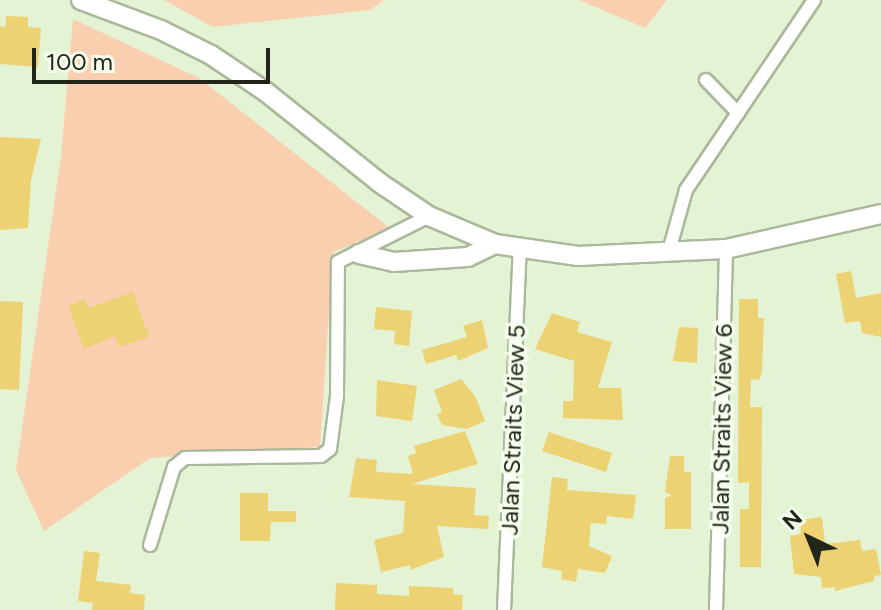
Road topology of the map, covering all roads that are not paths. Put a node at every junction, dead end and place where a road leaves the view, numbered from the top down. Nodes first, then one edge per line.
1 (81, 0) edge
2 (814, 0) edge
3 (706, 80) dead end
4 (738, 113) junction
5 (881, 214) edge
6 (429, 216) junction
7 (495, 244) junction
8 (520, 249) junction
9 (726, 249) junction
10 (669, 251) junction
11 (359, 254) junction
12 (150, 545) dead end
13 (504, 610) edge
14 (716, 610) edge

1 - 6 street
2 - 4 street
3 - 4 street
4 - 10 street
5 - 9 street
6 - 7 street
6 - 11 street
7 - 8 street
7 - 11 street
8 - 10 street
8 - 13 street, Jalan Straits View 5
9 - 10 street
9 - 14 street, Jalan Straits View 6
11 - 12 street

